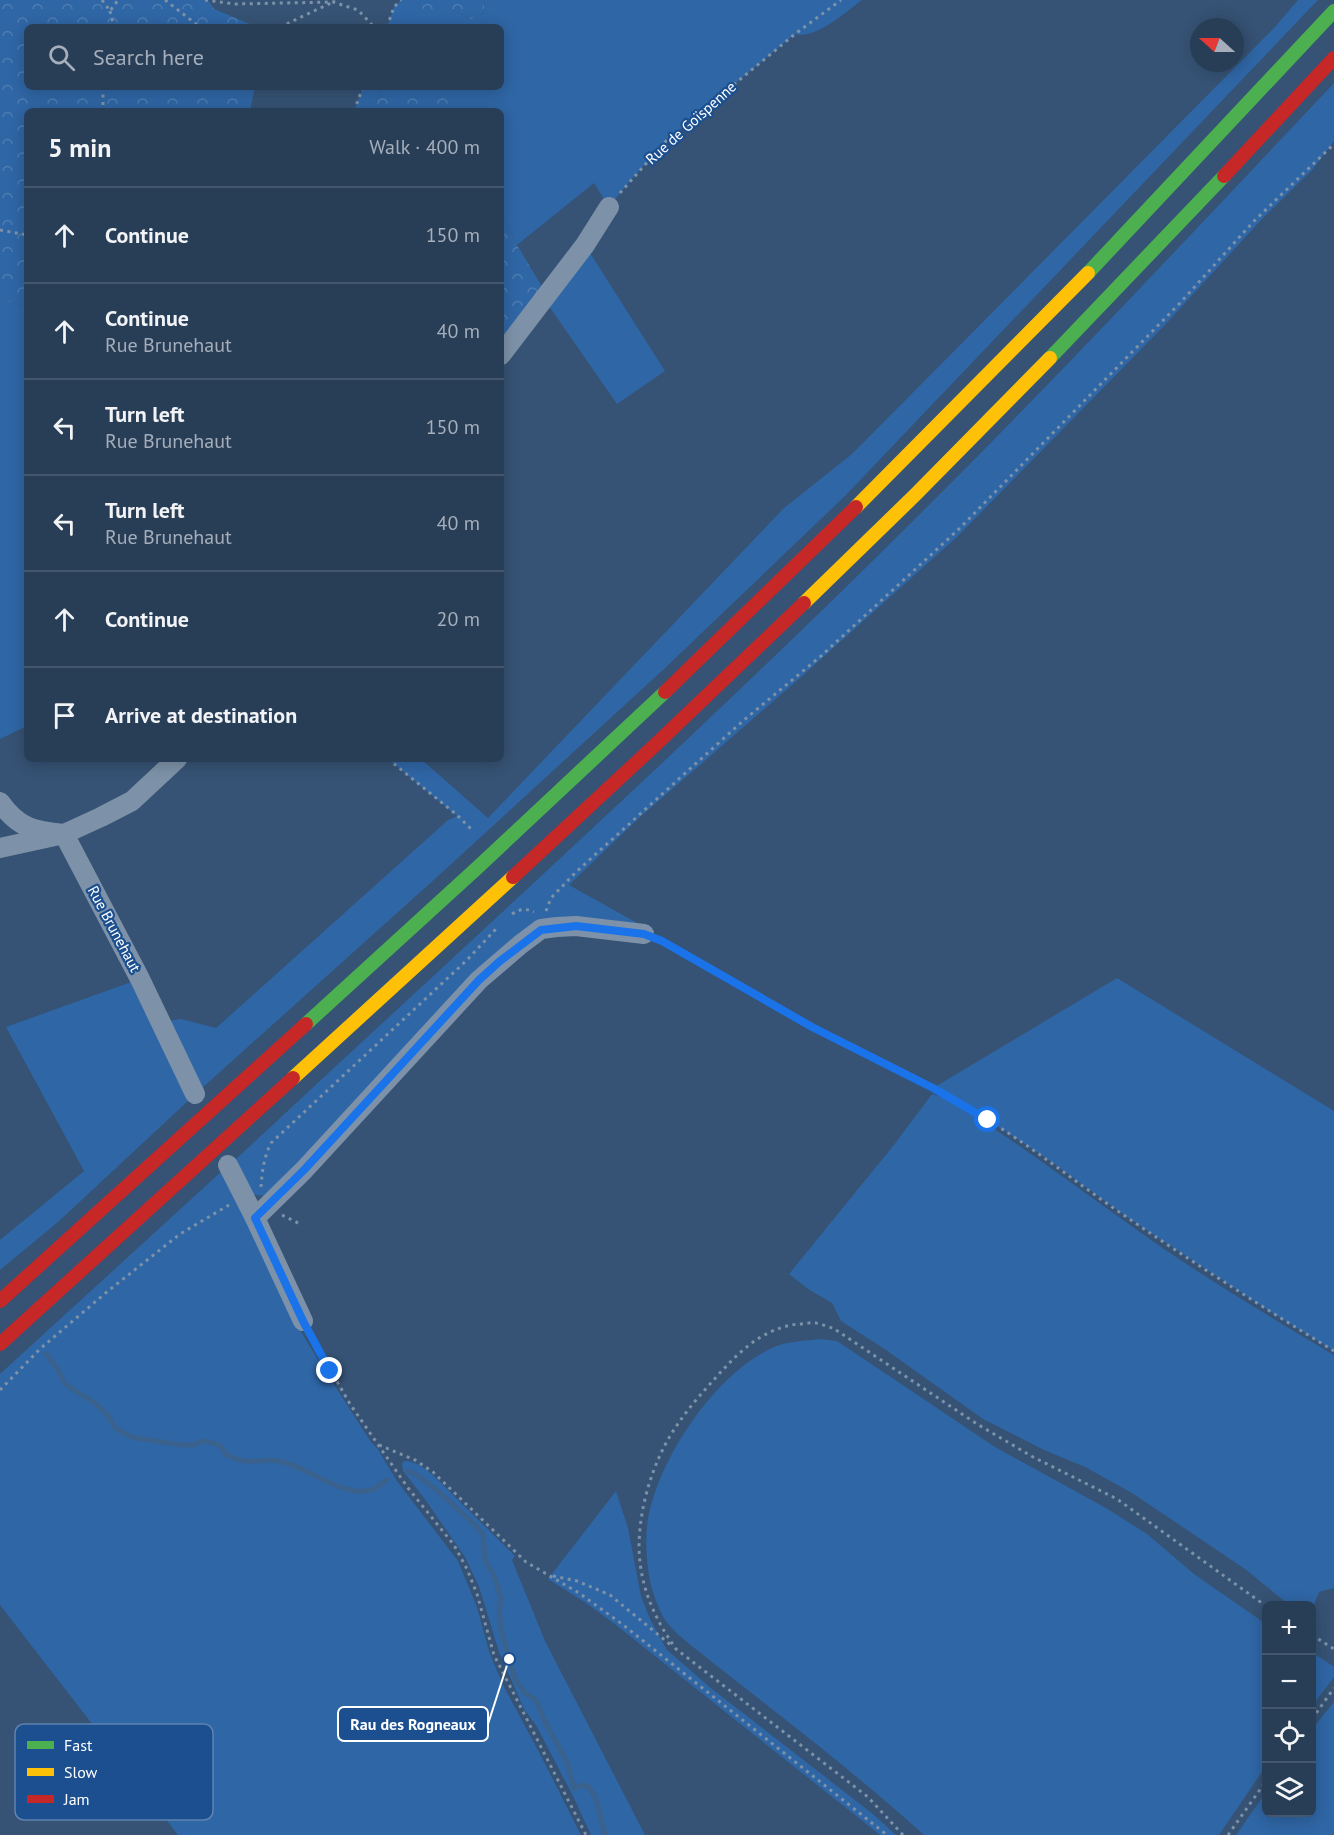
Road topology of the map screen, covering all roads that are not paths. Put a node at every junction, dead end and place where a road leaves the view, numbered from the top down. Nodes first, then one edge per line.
1 (1334, 11) edge
2 (1334, 58) edge
3 (609, 207) road end
4 (504, 351) edge
5 (174, 762) edge
6 (0, 802) edge
7 (64, 834) junction
8 (0, 848) edge
9 (644, 934) road end
10 (195, 1094) dead end
11 (228, 1165) dead end
12 (255, 1218) junction
13 (0, 1301) edge
14 (303, 1321) road end
15 (0, 1344) edge

1 - 13 highway
2 - 15 highway
3 - 4 street
5 - 7 street
6 - 7 street
7 - 8 street
7 - 10 street, Rue Brunehaut
9 - 12 street
11 - 12 street
12 - 14 street

